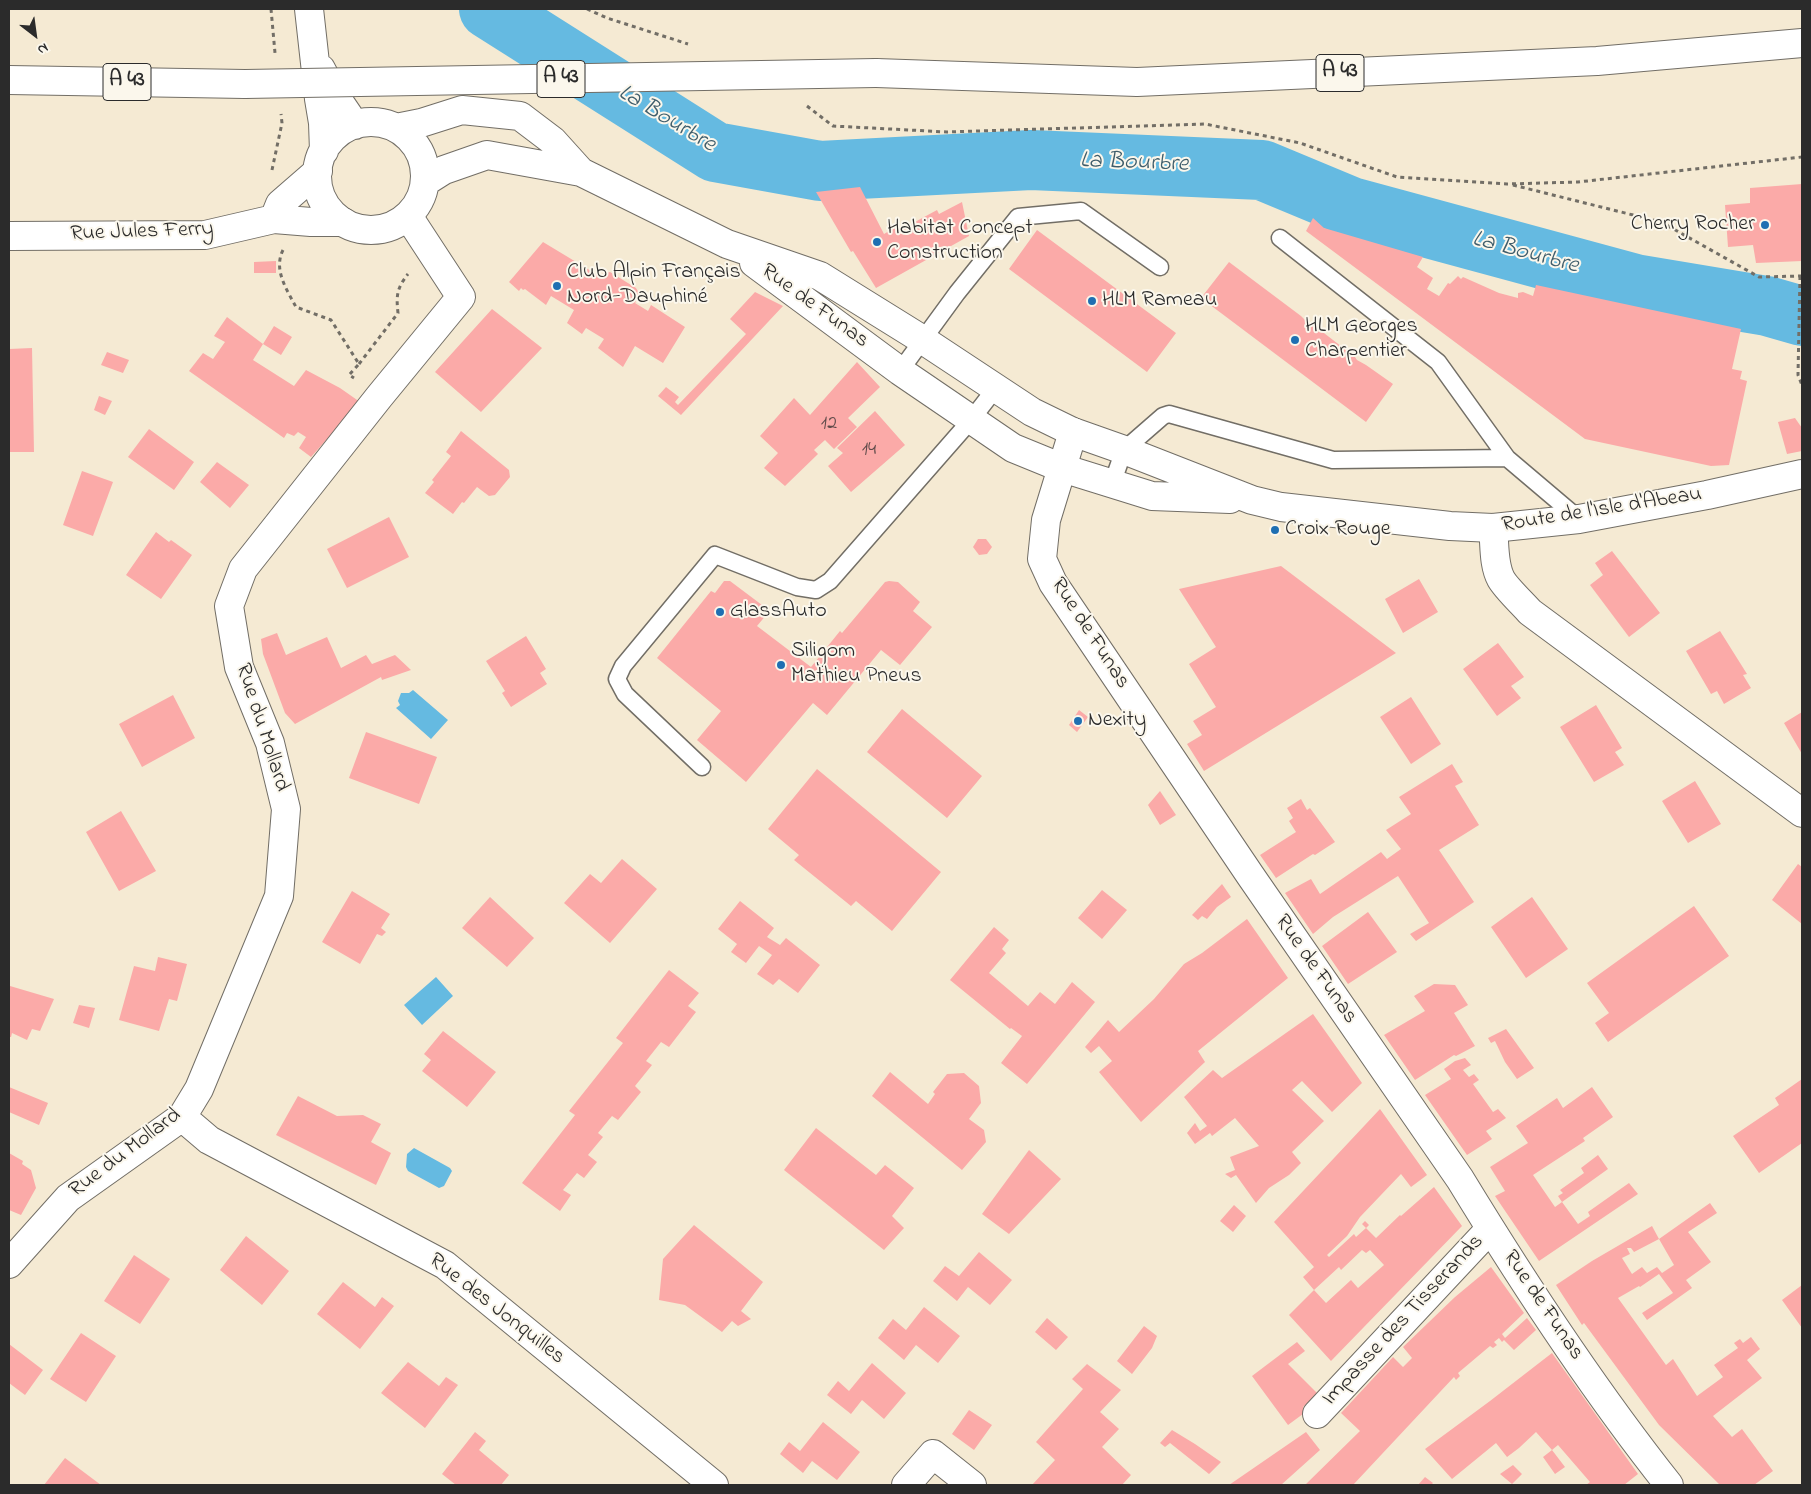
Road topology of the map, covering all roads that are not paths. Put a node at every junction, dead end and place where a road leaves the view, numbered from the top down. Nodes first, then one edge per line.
1 (309, 9) edge
2 (1802, 43) edge
3 (316, 59) junction
4 (9, 80) edge
5 (356, 125) junction
6 (396, 128) junction
7 (321, 161) junction
8 (581, 172) junction
9 (425, 182) junction
10 (408, 216) junction
11 (274, 218) junction
12 (343, 222) junction
13 (9, 236) edge
14 (1280, 238) dead end
15 (727, 244) junction
16 (1160, 267) dead end
17 (923, 340) junction
18 (900, 370) junction
19 (995, 389) junction
20 (972, 420) junction
21 (1073, 432) junction
22 (1124, 450) junction
23 (1507, 458) junction
24 (1062, 468) junction
25 (1802, 474) edge
26 (1112, 484) junction
27 (1252, 500) junction
28 (1579, 519) junction
29 (1492, 528) junction
30 (702, 767) dead end
31 (1802, 813) edge
32 (182, 1117) junction
33 (1490, 1229) junction
34 (9, 1264) edge
35 (1317, 1414) dead end
36 (714, 1485) edge
37 (906, 1485) edge
38 (972, 1485) edge
39 (1669, 1485) edge

1 - 3 main road
2 - 4 main road, A 43, bridge
3 - 5 main road
3 - 7 main road
5 - 6 main road
5 - 7 main road
6 - 8 main road, Rue de Funas
6 - 9 main road
7 - 11 main road
7 - 12 main road
8 - 9 main road, Rue de Funas
8 - 15 main road, Rue de Funas
9 - 10 main road
10 - 12 main road
10 - 32 main road, Rue du Mollard
11 - 12 main road, Rue Jules Ferry
11 - 13 main road, Rue Jules Ferry
14 - 23 lane
15 - 17 main road, Rue de Funas
15 - 18 main road, Rue de Funas
16 - 17 lane
17 - 18 lane
17 - 19 main road, Rue de Funas
18 - 20 main road, Rue de Funas
19 - 20 lane
19 - 21 main road, Route de l'Isle d'Abeau
20 - 24 main road, Route de l'Isle d'Abeau
20 - 30 lane
21 - 22 main road, Route de l'Isle d'Abeau
21 - 24 main road, Rue de Funas
22 - 23 lane
22 - 26 lane
22 - 27 main road, Route de l'Isle d'Abeau
23 - 28 lane
24 - 26 main road, Route de l'Isle d'Abeau
24 - 33 main road, Rue de Funas
25 - 28 main road, Route de l'Isle d'Abeau
26 - 27 main road, Route de l'Isle d'Abeau
27 - 29 main road, Route de l'Isle d'Abeau
28 - 29 main road, Route de l'Isle d'Abeau
29 - 31 main road
32 - 34 main road, Rue du Mollard
32 - 36 main road, Rue des Jonquilles
33 - 35 main road, Impasse des Tisserands
33 - 39 main road, Rue de Funas
37 - 38 main road

